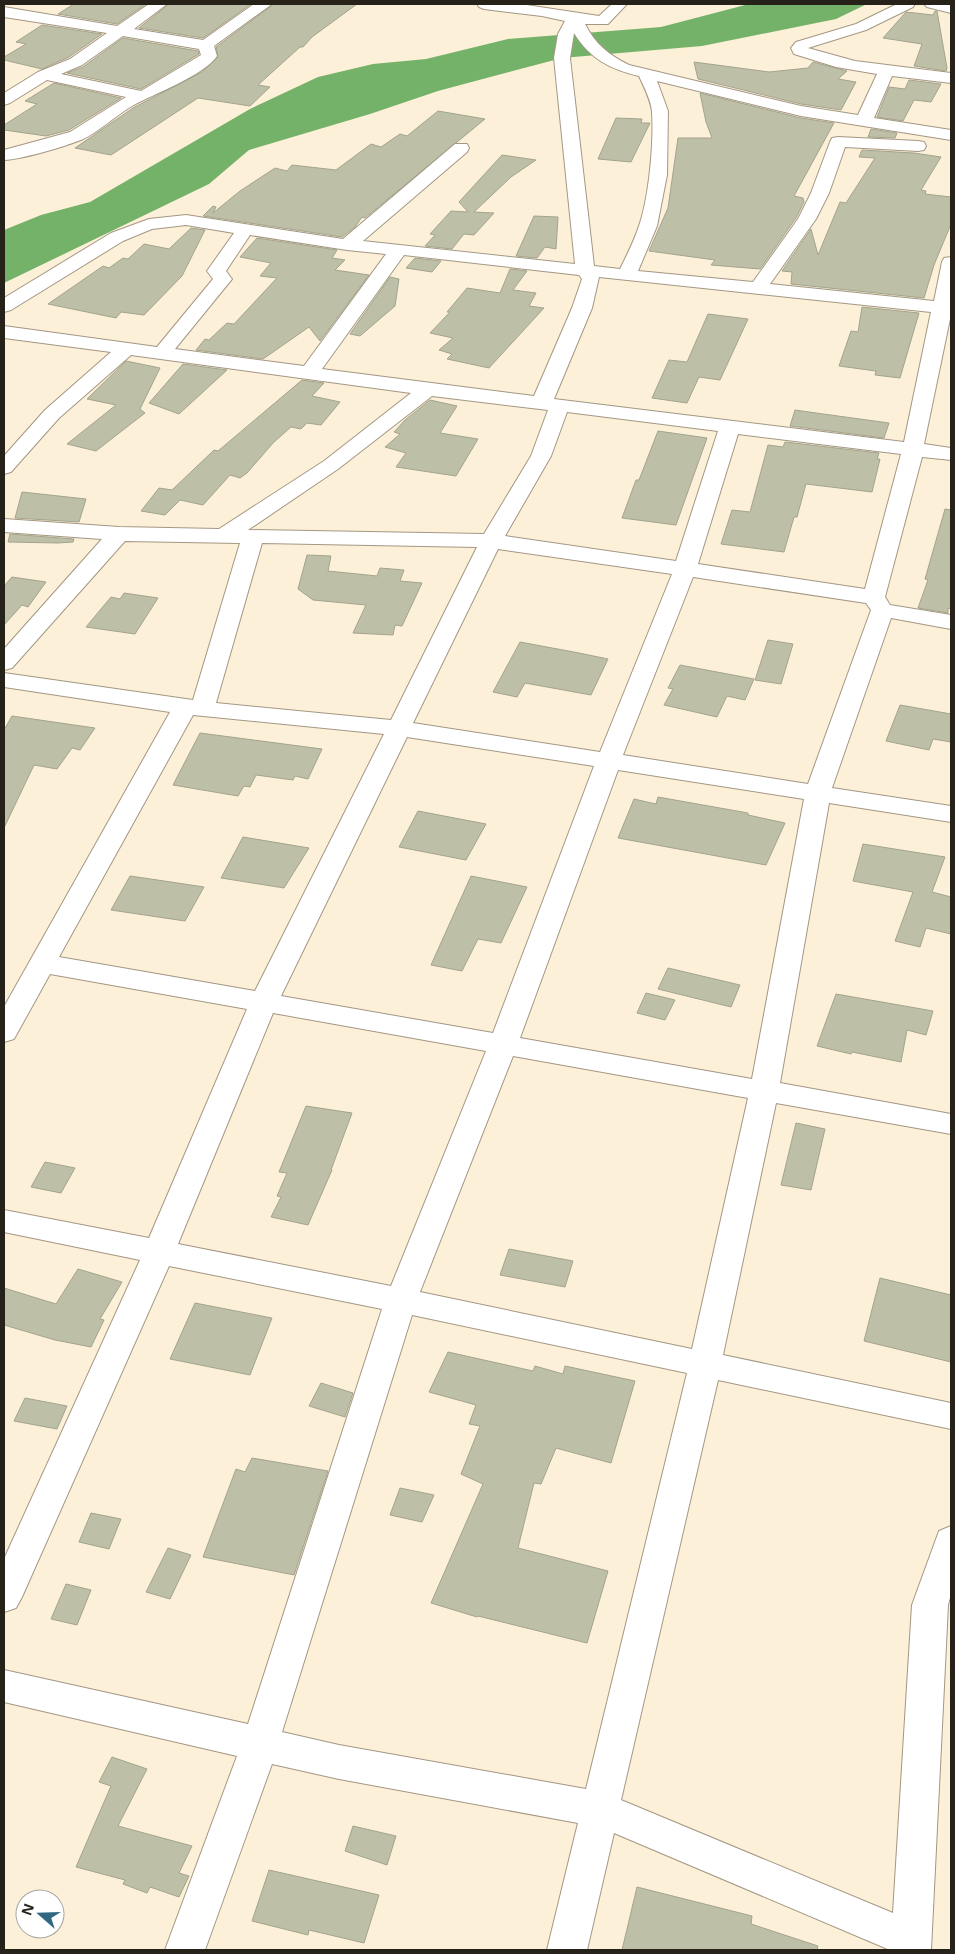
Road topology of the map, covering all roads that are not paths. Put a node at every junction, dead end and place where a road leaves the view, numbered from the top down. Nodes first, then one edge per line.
1 (48, 4) edge
2 (159, 4) edge
3 (264, 4) edge
4 (484, 4) edge
5 (620, 4) edge
6 (908, 4) edge
7 (932, 4) edge
8 (510, 6) edge
9 (949, 6) edge
10 (4, 12) edge
11 (27, 16) junction
12 (574, 18) junction
13 (4, 30) edge
14 (122, 32) junction
15 (206, 45) junction
16 (887, 69) junction
17 (645, 73) junction
18 (44, 76) junction
19 (951, 78) edge
20 (143, 96) junction
21 (4, 100) edge
22 (859, 120) junction
23 (951, 135) edge
24 (838, 142) junction
25 (462, 148) dead end
26 (951, 148) edge
27 (4, 155) edge
28 (245, 230) junction
29 (347, 245) junction
30 (399, 249) junction
31 (951, 262) edge
32 (584, 270) junction
33 (627, 275) junction
34 (758, 288) junction
35 (4, 306) edge
36 (947, 307) edge
37 (4, 332) edge
38 (126, 349) junction
39 (161, 354) junction
40 (309, 373) junction
41 (428, 389) junction
42 (551, 403) junction
43 (730, 427) junction
44 (913, 450) junction
45 (951, 454) edge
46 (4, 468) edge
47 (4, 525) edge
48 (119, 534) junction
49 (224, 536) junction
50 (253, 536) junction
51 (491, 541) junction
52 (685, 569) junction
53 (878, 604) junction
54 (951, 622) edge
55 (4, 663) edge
56 (4, 680) edge
57 (194, 708) junction
58 (398, 728) junction
59 (608, 762) junction
60 (818, 792) junction
61 (951, 814) edge
62 (42, 962) junction
63 (264, 1002) junction
64 (4, 1032) edge
65 (503, 1045) junction
66 (764, 1092) junction
67 (951, 1124) edge
68 (4, 1221) edge
69 (160, 1252) junction
70 (401, 1300) junction
71 (705, 1365) junction
72 (951, 1416) edge
73 (951, 1541) edge
74 (4, 1597) edge
75 (4, 1686) edge
76 (260, 1744) junction
77 (600, 1809) junction
78 (912, 1945) edge
79 (186, 1950) edge
80 (567, 1950) edge

1 - 11 street
2 - 14 street
3 - 15 street
4 - 8 street
5 - 12 street
6 - 16 street
7 - 9 street
8 - 12 street
10 - 11 street
11 - 13 street
11 - 14 street
12 - 17 street
12 - 32 street
14 - 15 street
14 - 18 street
15 - 20 street
16 - 19 street
16 - 22 street
17 - 22 street
17 - 33 street
18 - 20 street
18 - 21 street
20 - 27 street
22 - 23 street
22 - 24 street
24 - 26 street
24 - 34 street
25 - 29 street
28 - 29 street
28 - 35 street
28 - 39 street
29 - 30 street
30 - 32 street
30 - 40 street
31 - 36 street
32 - 33 street
32 - 42 street
33 - 34 street
34 - 36 street
36 - 44 street
37 - 38 street
38 - 39 street
38 - 46 street
39 - 40 street
40 - 41 street
41 - 42 street
41 - 49 street
42 - 43 street
42 - 51 street
43 - 44 street
43 - 52 street
44 - 45 street
44 - 53 street
47 - 48 street
48 - 49 street
48 - 55 street
49 - 50 street
50 - 51 street
50 - 57 street
51 - 52 street
51 - 58 street
52 - 53 street
52 - 59 street
53 - 54 street
53 - 60 street
56 - 57 street
57 - 58 street
57 - 62 street
58 - 59 street
58 - 63 street
59 - 60 street
59 - 65 street
60 - 61 street
60 - 66 street
62 - 63 street
62 - 64 street
63 - 65 street
63 - 69 street
65 - 66 street
65 - 70 street
66 - 67 street
66 - 71 street
68 - 69 street
69 - 70 street
69 - 74 street
70 - 71 street
70 - 76 street
71 - 72 street
71 - 77 street
73 - 78 street
75 - 76 street
76 - 77 street
76 - 79 street
77 - 78 street
77 - 80 street

